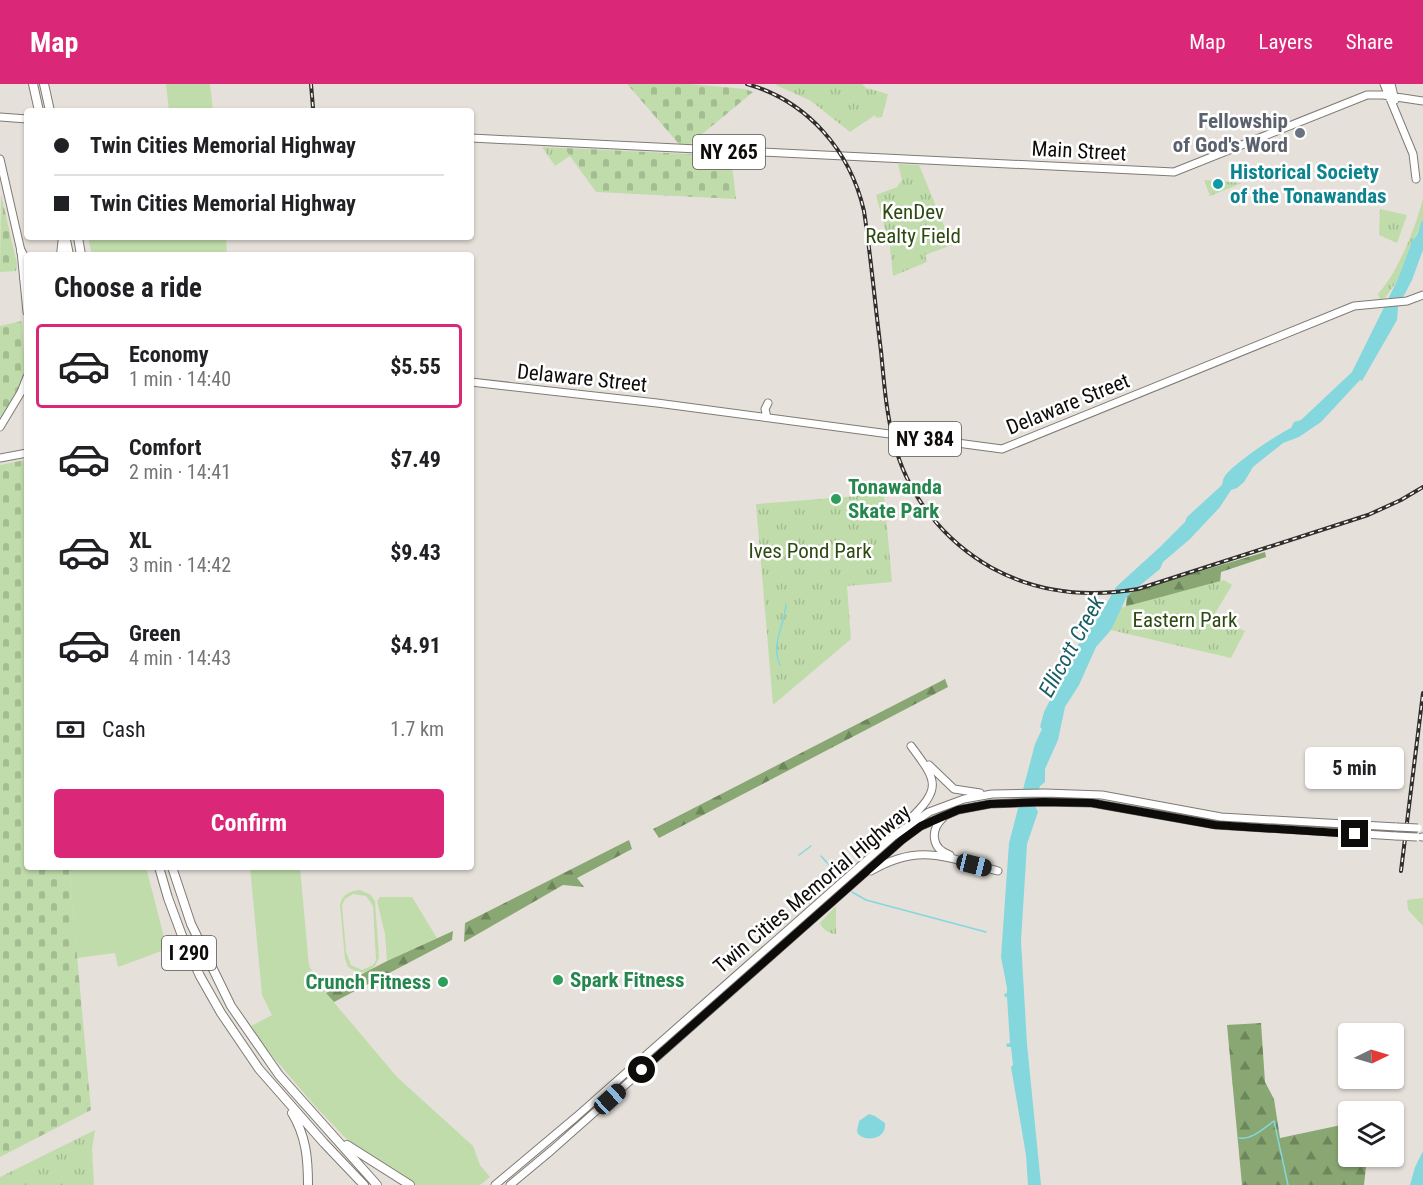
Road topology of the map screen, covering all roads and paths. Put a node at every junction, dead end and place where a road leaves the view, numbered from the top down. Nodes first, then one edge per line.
1 (33, 84) edge
2 (44, 84) edge
3 (1384, 84) edge
4 (1390, 84) edge
5 (1392, 96) junction
6 (1423, 101) edge
7 (39, 108) edge
8 (50, 108) edge
9 (0, 117) edge
10 (24, 119) edge
11 (474, 138) edge
12 (0, 159) edge
13 (1416, 179) dead end
14 (21, 251) junction
15 (24, 257) edge
16 (24, 267) edge
17 (1423, 295) edge
18 (474, 382) edge
19 (24, 384) edge
20 (768, 404) dead end
21 (767, 417) junction
22 (0, 427) edge
23 (24, 454) edge
24 (0, 458) edge
25 (992, 794) junction
26 (949, 814) junction
27 (1420, 827) edge
28 (894, 836) junction
29 (1421, 837) edge
30 (160, 870) edge
31 (173, 870) edge
32 (858, 878) junction
33 (282, 1094) junction
34 (330, 1132) junction
35 (308, 1185) edge
36 (364, 1185) edge
37 (377, 1185) edge
38 (410, 1185) edge
39 (495, 1185) edge
40 (510, 1185) edge

1 - 7 highway
2 - 8 highway
3 - 5 main road
4 - 5 main road
5 - 6 main road, NY 265
5 - 11 main road, Main Street / NY 265
5 - 13 main road
9 - 10 main road
12 - 14 main road
14 - 15 highway
14 - 16 main road
17 - 21 main road, Delaware Street / NY 384
18 - 21 main road, Delaware Street / NY 384
19 - 22 main road
20 - 21 main road
23 - 24 main road
25 - 27 main road, Twin Cities Memorial Highway, bridge
25 - 28 main road, Twin Cities Memorial Highway
25 - 28 main road
26 - 29 main road, Twin Cities Memorial Highway, bridge
26 - 32 main road, Twin Cities Memorial Highway
26 - 32 main road
28 - 39 main road, Twin Cities Memorial Highway
30 - 33 highway, I 290
31 - 34 highway, I 290
32 - 40 main road, Twin Cities Memorial Highway
33 - 35 highway
33 - 36 highway, I 290
34 - 37 highway, I 290
34 - 38 highway

